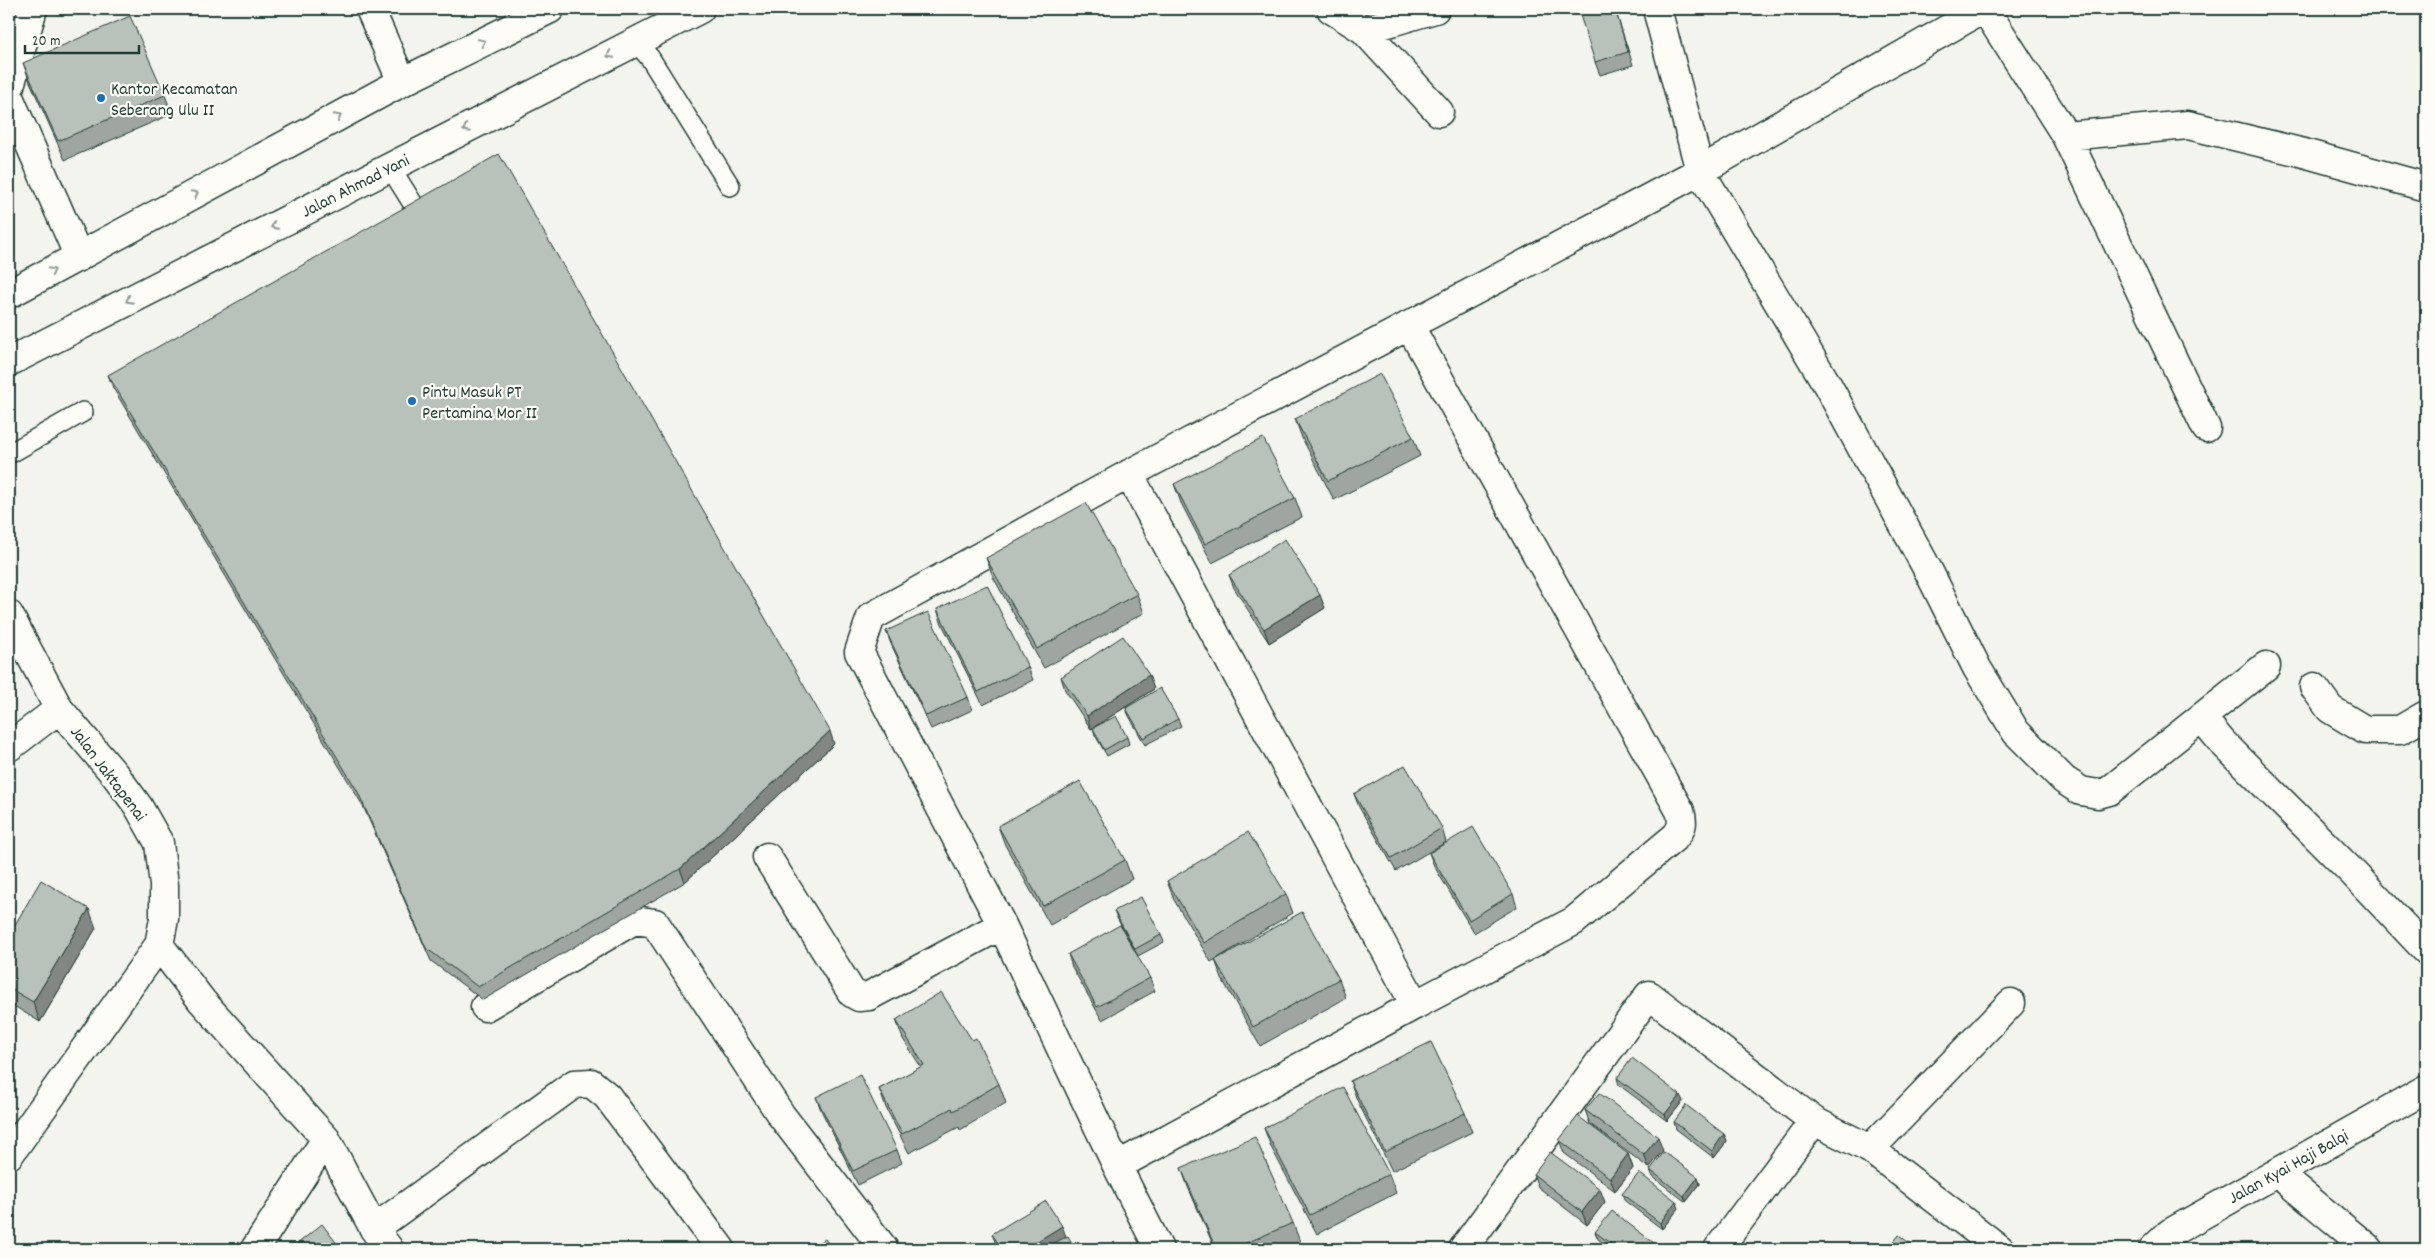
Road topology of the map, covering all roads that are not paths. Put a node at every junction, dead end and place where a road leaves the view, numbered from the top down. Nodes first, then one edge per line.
1 (33, 9) edge
2 (370, 9) edge
3 (550, 9) edge
4 (700, 9) edge
5 (1331, 9) edge
6 (1435, 9) edge
7 (1657, 9) edge
8 (1984, 9) edge
9 (1364, 30) junction
10 (636, 42) junction
11 (402, 82) junction
12 (9, 89) edge
13 (9, 97) edge
14 (1440, 112) dead end
15 (2066, 136) junction
16 (390, 167) junction
17 (1700, 171) junction
18 (730, 186) dead end
19 (2426, 187) edge
20 (436, 240) edge
21 (79, 257) junction
22 (9, 294) edge
23 (1409, 325) junction
24 (9, 362) edge
25 (83, 412) dead end
26 (2206, 428) dead end
27 (9, 454) edge
28 (1129, 474) junction
29 (9, 615) edge
30 (2266, 666) dead end
31 (2314, 687) dead end
32 (59, 709) junction
33 (2426, 715) edge
34 (2202, 718) junction
35 (9, 747) edge
36 (767, 857) dead end
37 (1002, 925) junction
38 (159, 945) junction
39 (2426, 950) edge
40 (2011, 1003) dead end
41 (1416, 1005) junction
42 (485, 1007) dead end
43 (2426, 1089) edge
44 (1814, 1121) junction
45 (326, 1139) junction
46 (1870, 1149) junction
47 (9, 1155) edge
48 (1117, 1166) junction
49 (2277, 1173) junction
50 (381, 1239) edge
51 (255, 1249) edge
52 (720, 1249) edge
53 (884, 1249) edge
54 (1159, 1249) edge
55 (1463, 1249) edge
56 (1718, 1249) edge
57 (2000, 1249) edge
58 (2153, 1249) edge
59 (2369, 1249) edge

1 - 12 main road
2 - 11 main road
11 -> 3 main road
4 - 10 main road, Jalan Ahmad Yani
5 - 9 main road
6 - 9 main road
7 - 17 main road
8 - 15 main road
8 - 17 main road
9 - 14 main road
10 -> 16 main road, Jalan Ahmad Yani
10 - 18 lane
21 -> 11 main road
13 - 21 main road
15 - 19 main road
15 - 26 main road
16 - 20 lane
16 -> 24 main road, Jalan Ahmad Yani
17 - 23 main road
17 - 34 main road
22 -> 21 main road
23 - 28 main road
23 - 41 main road
25 - 27 lane
28 - 37 main road
28 - 41 main road
29 - 32 main road, Jalan Jaktapenai
30 - 34 main road
31 - 33 main road
32 - 35 main road
32 - 38 main road, Jalan Jaktapenai
34 - 39 main road
36 - 37 main road
37 - 48 main road
38 - 45 main road
38 - 47 main road
40 - 46 main road
41 - 48 main road
42 - 53 main road
43 - 49 main road, Jalan Kyai Haji Balqi
44 - 46 main road
44 - 55 main road
44 - 56 main road
45 - 50 main road
45 - 51 main road
46 - 57 main road
48 - 54 main road
49 - 58 main road, Jalan Kyai Haji Balqi
49 - 59 main road
50 - 52 main road

